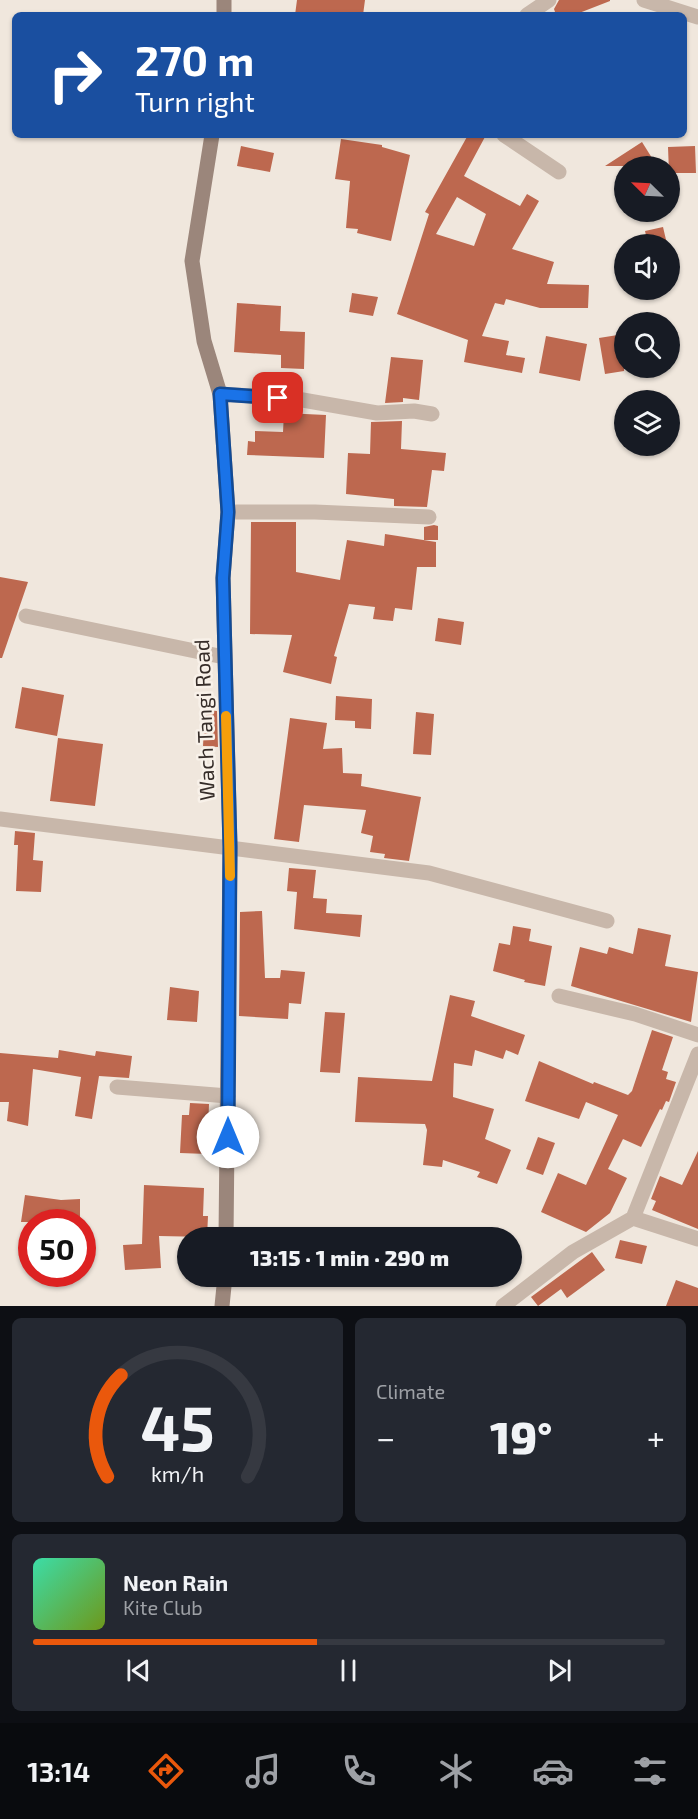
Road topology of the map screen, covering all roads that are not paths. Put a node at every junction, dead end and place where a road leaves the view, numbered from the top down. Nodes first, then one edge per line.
1 (549, 0) edge
2 (644, 0) edge
3 (531, 12) edge
4 (682, 12) edge
5 (212, 138) edge
6 (508, 138) edge
7 (559, 172) dead end
8 (220, 394) junction
9 (432, 414) dead end
10 (228, 512) junction
11 (429, 517) dead end
12 (26, 616) dead end
13 (224, 657) junction
14 (0, 819) edge
15 (230, 847) junction
16 (607, 921) dead end
17 (559, 996) dead end
18 (698, 1035) edge
19 (698, 1054) edge
20 (117, 1087) dead end
21 (228, 1096) junction
22 (633, 1218) junction
23 (226, 1227) edge
24 (698, 1239) edge
25 (224, 1287) edge
26 (222, 1306) edge
27 (503, 1306) edge

1 - 3 street
2 - 4 street
5 - 8 main road, Wach Tangi Road
6 - 7 street
8 - 9 street
8 - 10 main road, Wach Tangi Road
10 - 11 street
10 - 13 main road, Wach Tangi Road
12 - 13 street
13 - 15 main road, Wach Tangi Road
14 - 15 street
15 - 16 street
15 - 21 main road, Wach Tangi Road
17 - 18 street
19 - 22 street
20 - 21 street
21 - 23 main road, Wach Tangi Road
22 - 24 street
22 - 27 street
25 - 26 main road

